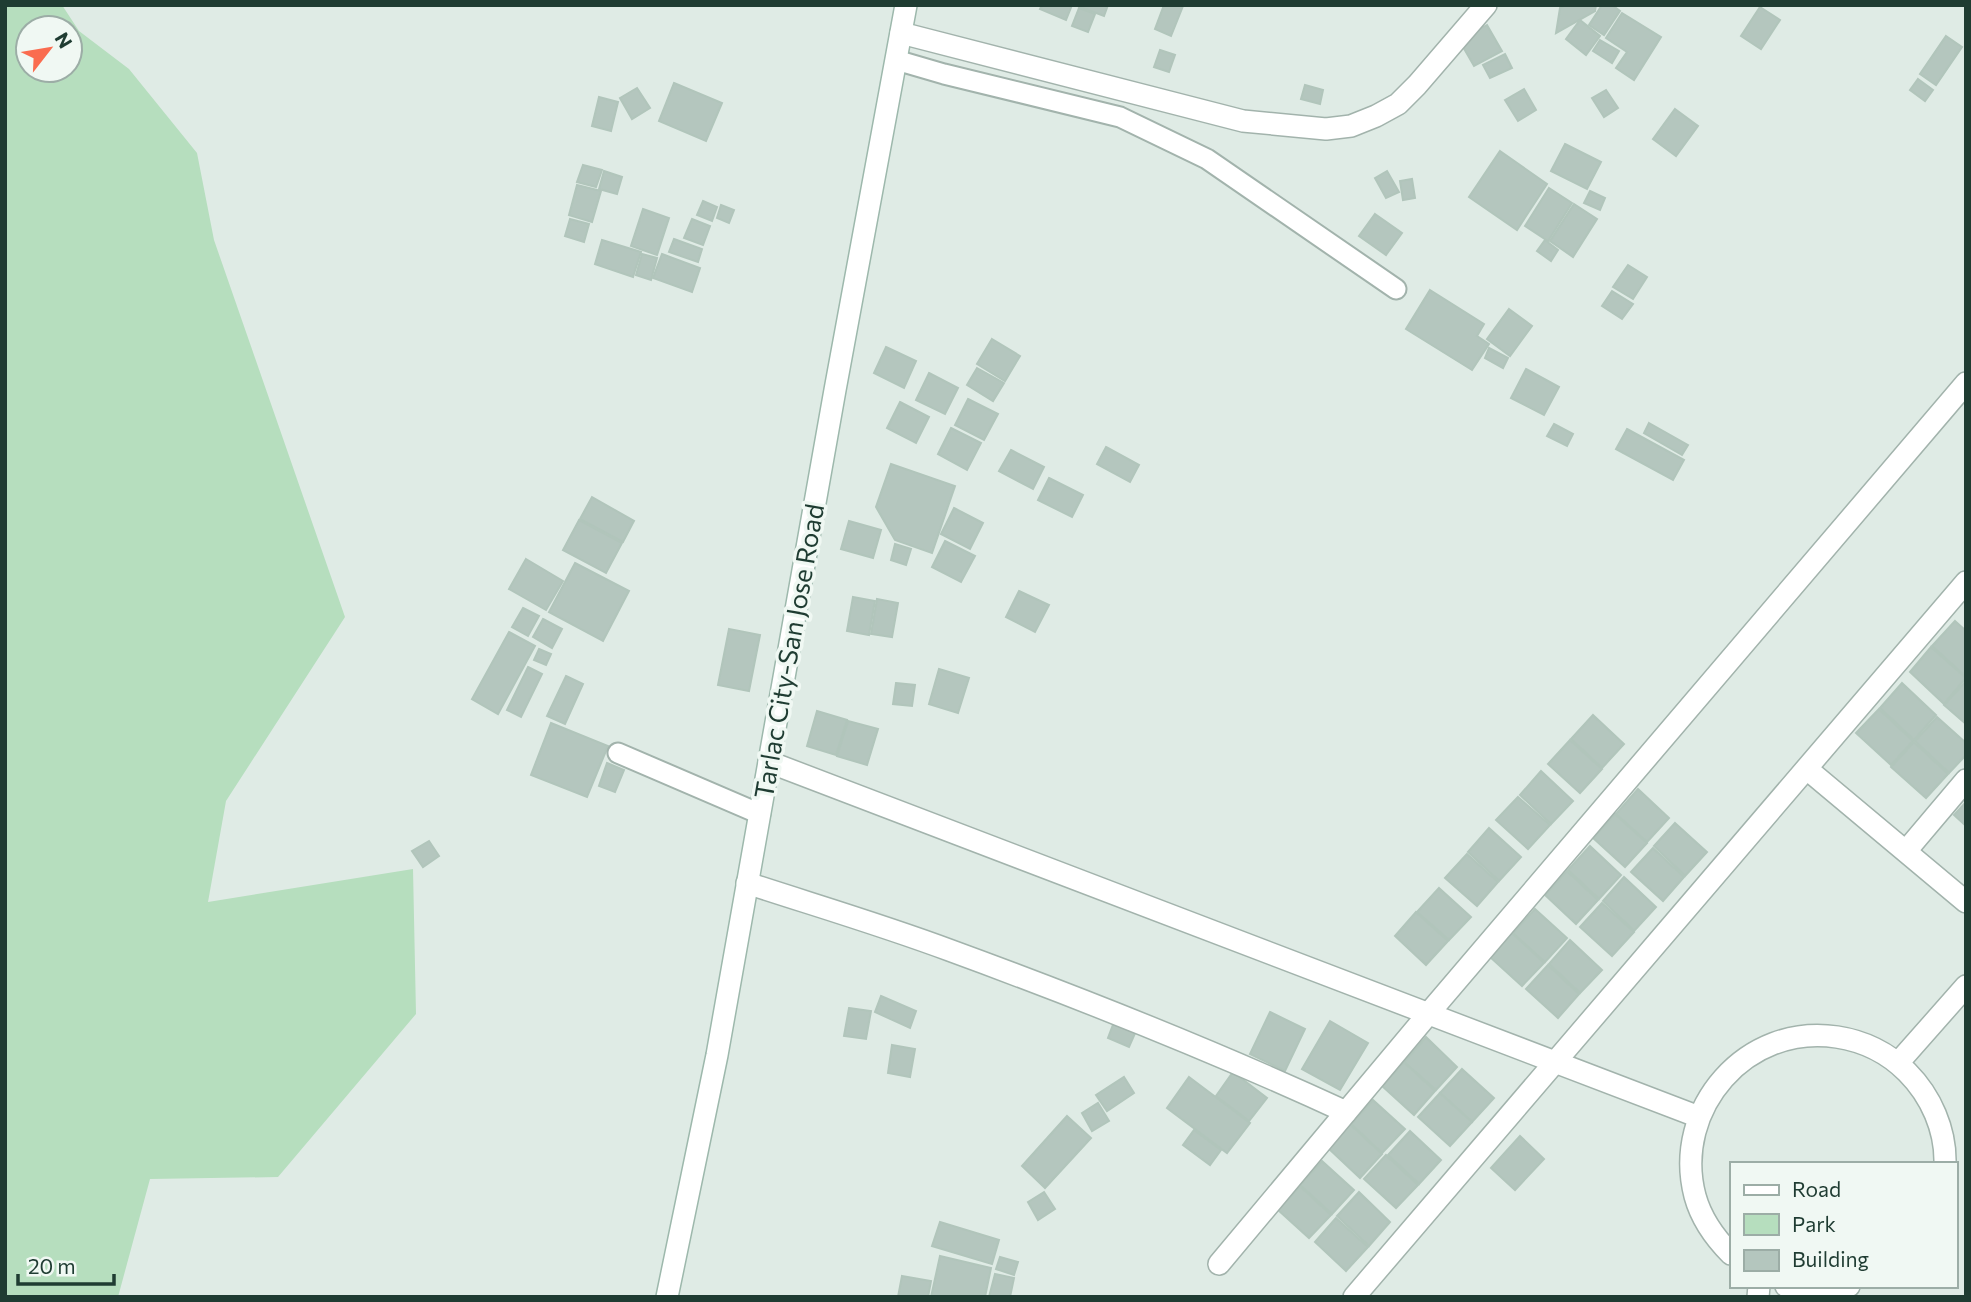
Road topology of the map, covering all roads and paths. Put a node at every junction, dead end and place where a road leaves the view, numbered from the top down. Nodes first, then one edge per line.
1 (906, 5) edge
2 (1486, 5) edge
3 (901, 33) junction
4 (896, 60) junction
5 (1396, 289) dead end
6 (1966, 383) edge
7 (1966, 582) edge
8 (618, 753) dead end
9 (769, 762) junction
10 (1807, 769) junction
11 (1966, 780) edge
12 (760, 814) junction
13 (1906, 851) junction
14 (747, 883) junction
15 (1966, 902) edge
16 (1966, 986) edge
17 (1429, 1013) junction
18 (1555, 1062) junction
19 (1898, 1063) junction
20 (1346, 1112) junction
21 (1699, 1117) junction
22 (1945, 1162) edge
23 (1730, 1253) edge
24 (1219, 1264) dead end
25 (1799, 1288) edge
26 (1842, 1288) edge
27 (667, 1297) edge
28 (1354, 1297) edge

1 - 3 street, Tarlac City-San Jose Road
2 - 3 street
3 - 4 street, Tarlac City-San Jose Road
4 - 5 lane
4 - 9 street, Tarlac City-San Jose Road
6 - 17 street
7 - 10 street
8 - 12 lane
9 - 12 street, Tarlac City-San Jose Road
9 - 17 street
10 - 13 street
10 - 18 street
11 - 13 street
12 - 14 street, Tarlac City-San Jose Road
13 - 15 street
14 - 20 street
14 - 27 street, Tarlac City-San Jose Road
16 - 19 street
17 - 18 street
17 - 20 street
18 - 21 street
18 - 28 street
19 - 21 street
19 - 22 street
20 - 24 street
21 - 23 street
25 - 26 street

